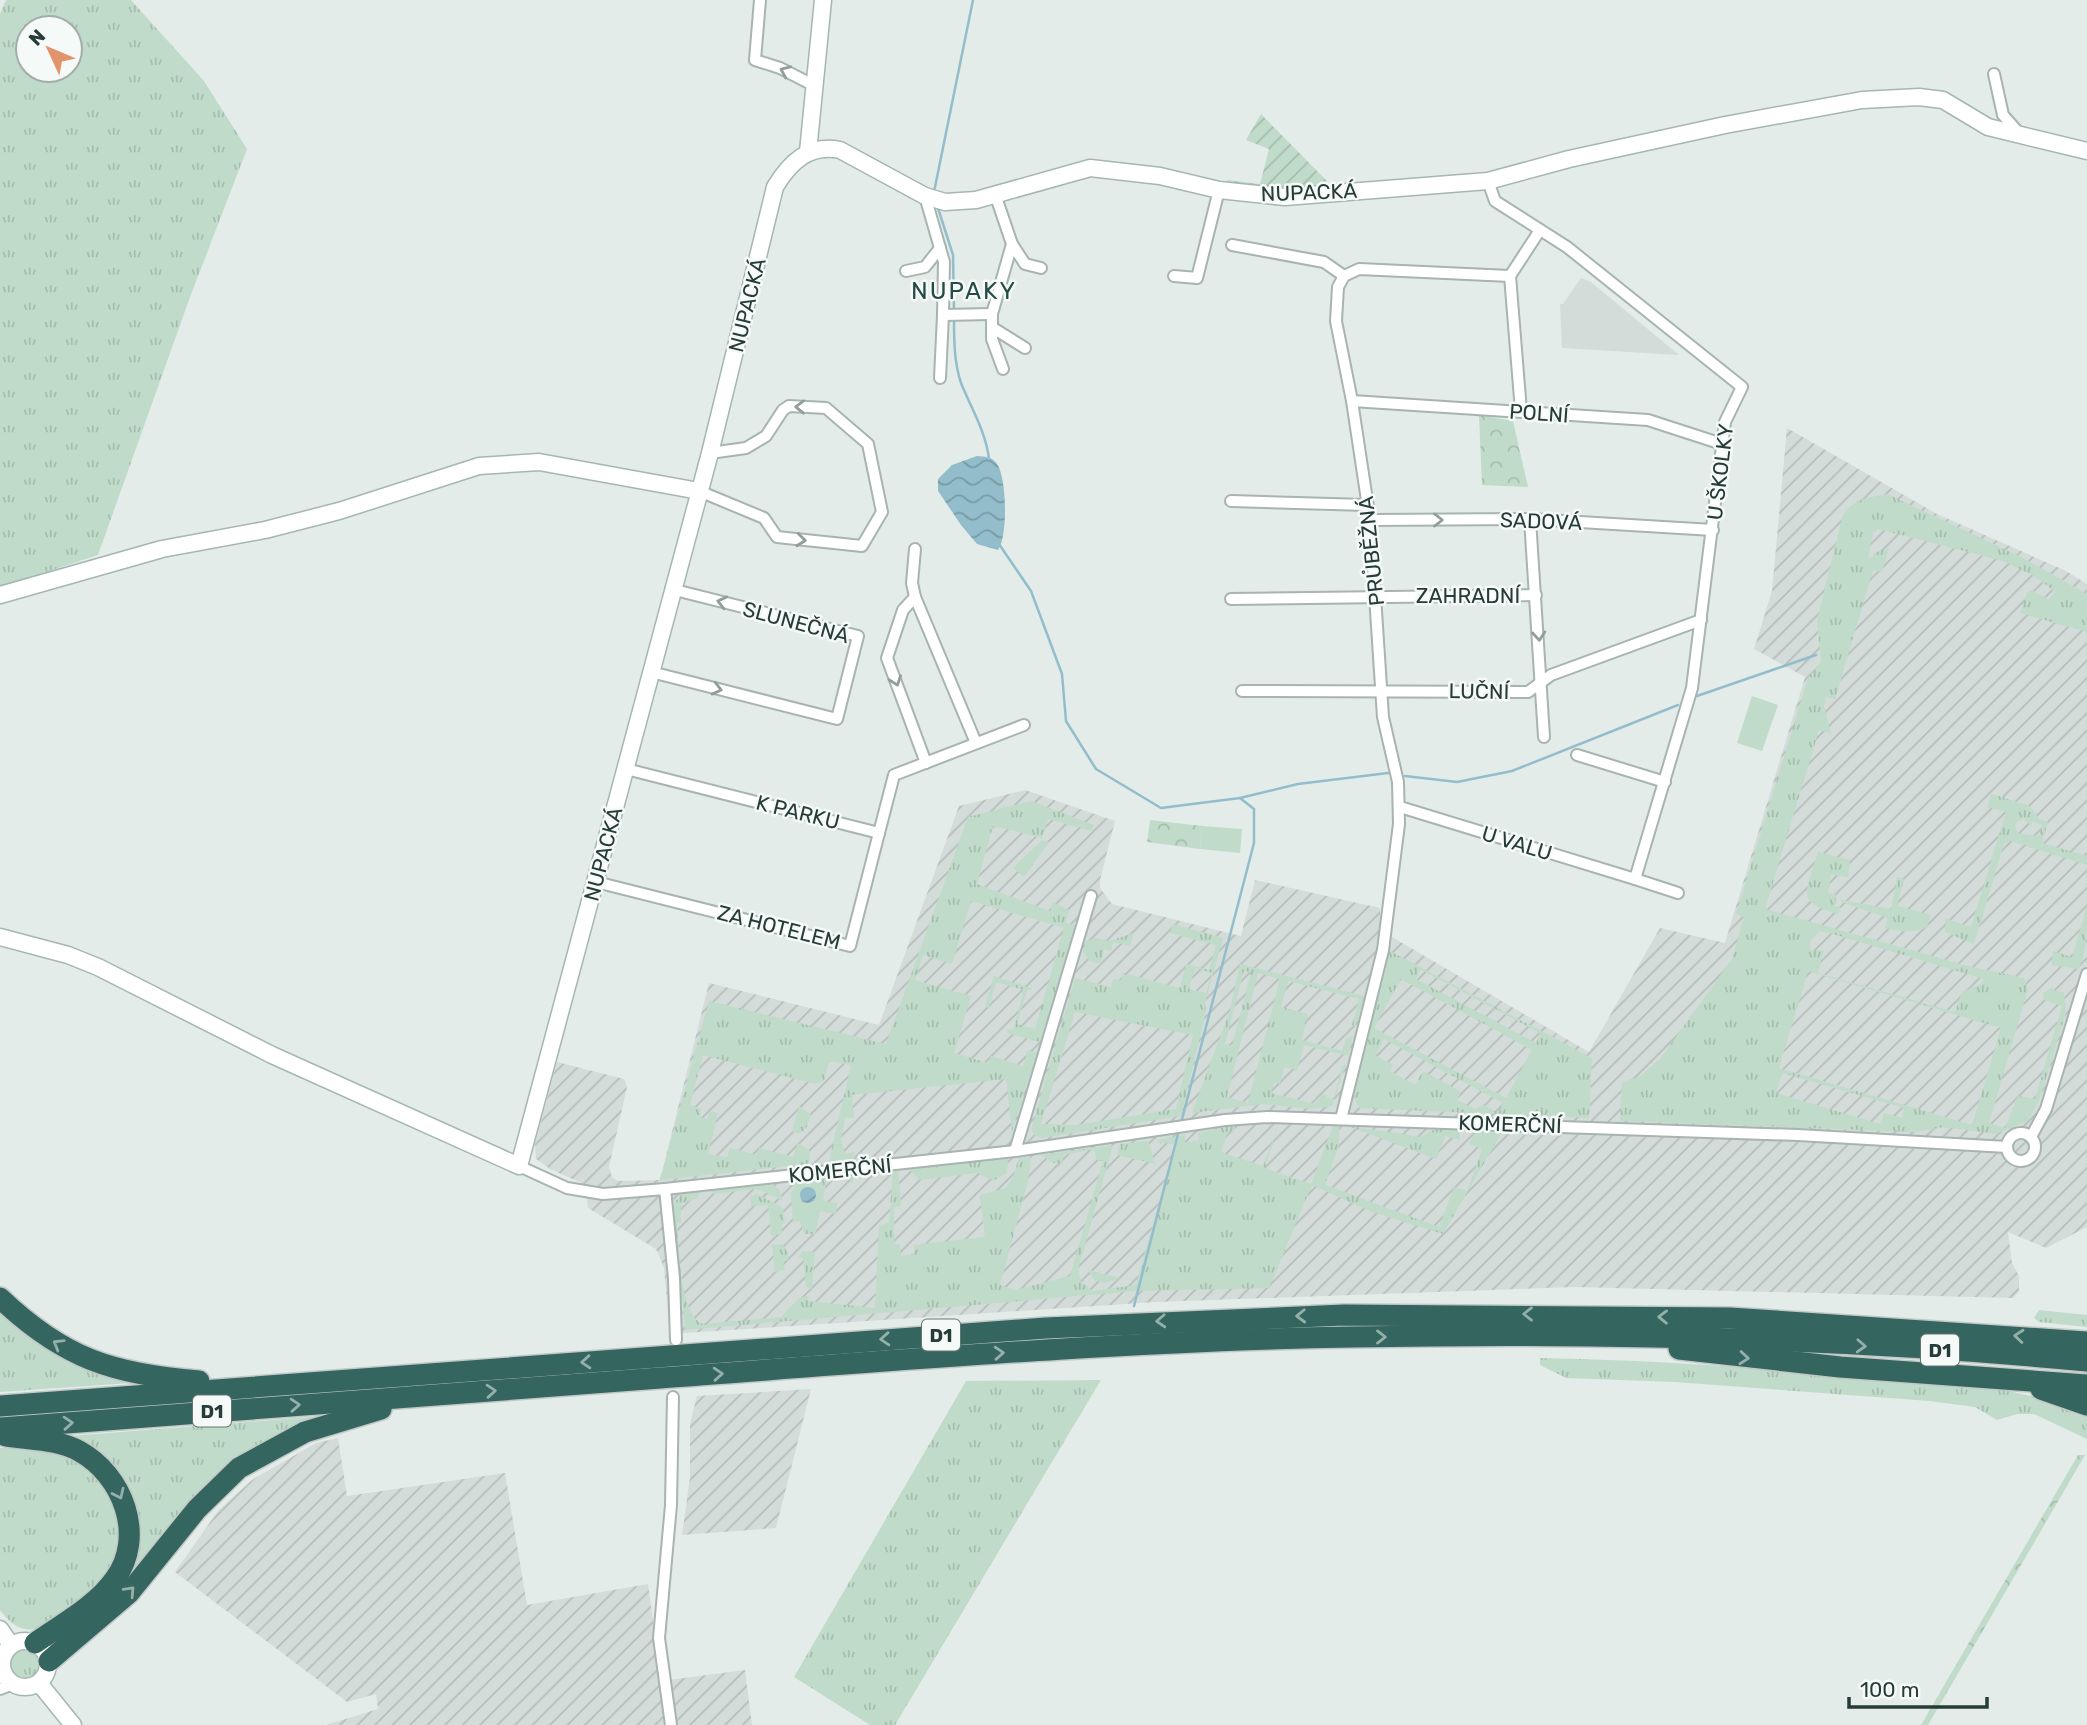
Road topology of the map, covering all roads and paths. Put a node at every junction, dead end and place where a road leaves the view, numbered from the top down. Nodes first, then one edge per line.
1 (760, 0) edge
2 (822, 0) edge
3 (1994, 74) dead end
4 (813, 85) junction
5 (2026, 137) junction
6 (2087, 151) edge
7 (808, 152) junction
8 (1488, 181) junction
9 (1219, 191) junction
10 (995, 194) junction
11 (934, 199) junction
12 (1540, 230) junction
13 (1012, 244) junction
14 (1232, 245) dead end
15 (940, 248) junction
16 (1041, 268) dead end
17 (906, 271) dead end
18 (1174, 276) dead end
19 (1344, 276) junction
20 (1510, 276) junction
21 (992, 314) junction
22 (945, 315) junction
23 (993, 328) junction
24 (1025, 348) dead end
25 (1003, 369) dead end
26 (940, 378) dead end
27 (1352, 401) junction
28 (1521, 411) junction
29 (1722, 443) junction
30 (710, 453) junction
31 (699, 491) junction
32 (1231, 501) dead end
33 (1366, 505) junction
34 (1531, 519) junction
35 (1370, 520) junction
36 (1713, 530) junction
37 (915, 549) dead end
38 (671, 589) junction
39 (0, 595) edge
40 (1377, 595) junction
41 (1536, 595) junction
42 (915, 597) junction
43 (1231, 599) dead end
44 (1701, 620) junction
45 (651, 672) junction
46 (1541, 683) junction
47 (1242, 691) dead end
48 (1381, 693) junction
49 (1024, 725) dead end
50 (1544, 737) dead end
51 (976, 743) junction
52 (1577, 755) dead end
53 (926, 763) junction
54 (626, 769) junction
55 (1665, 782) junction
56 (1400, 807) junction
57 (879, 833) junction
58 (1635, 879) junction
59 (596, 882) junction
60 (1678, 893) dead end
61 (1091, 896) dead end
62 (0, 937) edge
63 (2087, 974) edge
64 (1341, 1119) junction
65 (2031, 1137) junction
66 (2007, 1146) junction
67 (1015, 1151) junction
68 (519, 1166) junction
69 (665, 1189) junction
70 (0, 1298) edge
71 (1604, 1336) junction
72 (676, 1340) dead end
73 (2087, 1342) edge
74 (2087, 1362) edge
75 (1988, 1378) junction
76 (270, 1385) junction
77 (2087, 1385) edge
78 (423, 1396) junction
79 (673, 1397) dead end
80 (2087, 1405) edge
81 (0, 1406) edge
82 (0, 1428) edge
83 (0, 1435) edge
84 (0, 1629) edge
85 (35, 1643) junction
86 (11, 1645) junction
87 (49, 1661) junction
88 (1, 1668) edge
89 (39, 1683) junction
90 (6, 1686) edge
91 (73, 1725) edge
92 (671, 1725) edge

4 -> 1 street
2 - 4 street
3 - 5 street
4 - 7 street
5 - 6 street, NUPACKÁ
5 - 8 street, NUPACKÁ
7 - 11 street
7 - 30 street, NUPACKÁ
8 - 9 street, NUPACKÁ
8 - 12 street
9 - 10 street, NUPACKÁ
9 - 18 street
10 - 11 street, NUPACKÁ
10 - 13 street
11 - 15 street
12 - 20 street
12 - 29 street, U ŠKOLKY
13 - 16 street
13 - 21 street
14 - 19 street
15 - 17 street
15 - 22 street
19 - 20 street
19 - 27 street, PRŮBĚŽNÁ
20 - 28 street
21 - 22 street
21 - 23 street
22 - 26 street
23 - 24 street
23 - 25 street
27 - 28 street, POLNÍ
27 - 33 street, PRŮBĚŽNÁ
28 - 29 street, POLNÍ
29 - 36 street, U ŠKOLKY
30 - 31 street, NUPACKÁ
31 -> 30 street
31 - 38 street, NUPACKÁ
31 - 39 street
32 - 33 street
33 - 35 street, PRŮBĚŽNÁ
35 -> 34 street, SADOVÁ
34 - 36 street, SADOVÁ
34 - 41 street
35 - 40 street, PRŮBĚŽNÁ
36 - 44 street, U ŠKOLKY
37 - 42 street
38 - 45 street, NUPACKÁ
45 -> 38 street, SLUNEČNÁ
40 - 41 street, ZAHRADNÍ
40 - 43 street, ZAHRADNÍ
40 - 48 street, PRŮBĚŽNÁ
41 -> 46 street
42 - 51 street
42 -> 53 street
44 - 46 street, LUČNÍ
44 - 55 street, U ŠKOLKY
45 - 54 street, NUPACKÁ
46 - 48 street, LUČNÍ
46 - 50 street
47 - 48 street, LUČNÍ
48 - 56 street, PRŮBĚŽNÁ
49 - 51 street
51 - 53 street
52 - 55 street
53 - 57 street
54 - 57 street, K PARKU
54 - 59 street, NUPACKÁ
55 - 58 street
56 - 58 street, U VALU
56 - 64 street, PRŮBĚŽNÁ
57 - 59 street, ZA HOTELEM
58 - 60 street, U VALU
59 - 68 street, NUPACKÁ
61 - 67 street
62 - 68 street
63 - 65 street, KOMERČNÍ
64 - 66 street, KOMERČNÍ
64 - 67 street, KOMERČNÍ
65 - 66 street, KOMERČNÍ
65 - 66 street, KOMERČNÍ
67 - 69 street, KOMERČNÍ
68 - 69 street, KOMERČNÍ
69 - 72 street
76 -> 70 highway
71 -> 74 highway, D1
71 -> 75 highway
78 -> 71 highway, D1
73 -> 76 highway, D1
75 - 77 highway
75 - 80 highway
76 - 81 highway, D1
82 -> 78 highway, D1
87 -> 78 highway
79 - 92 street
83 -> 85 highway
84 - 86 street
85 - 86 street
85 - 87 street
86 - 88 street
87 - 89 street
88 - 90 street
89 - 90 street
89 - 91 street

